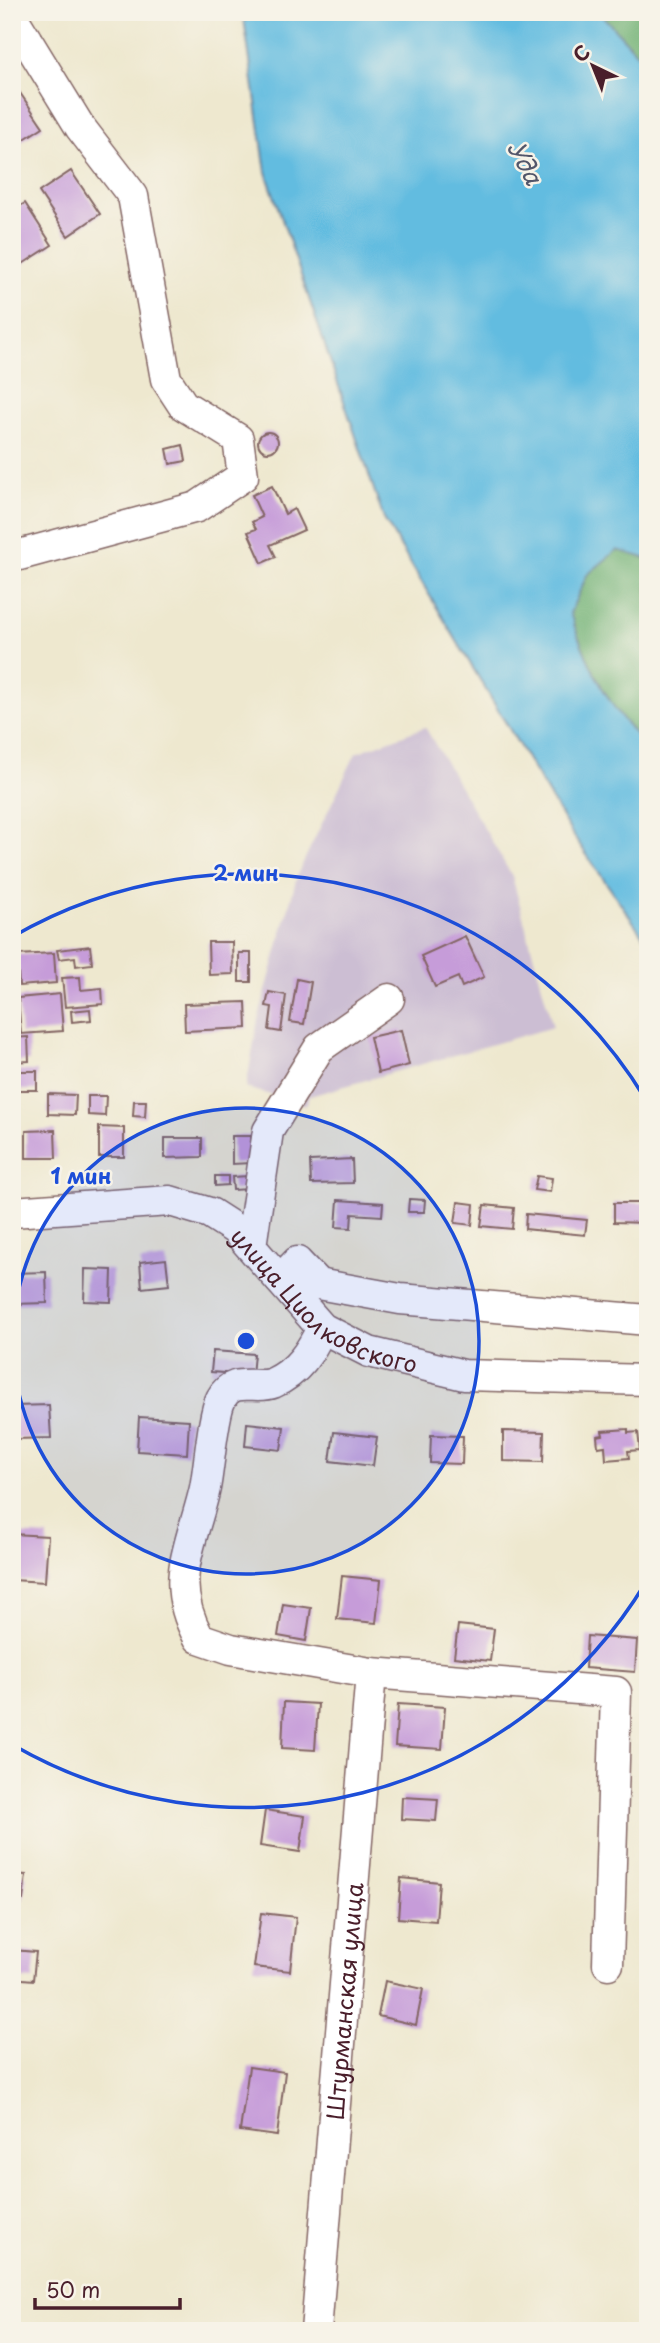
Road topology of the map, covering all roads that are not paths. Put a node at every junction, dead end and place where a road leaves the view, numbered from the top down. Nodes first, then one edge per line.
1 (12, 16) edge
2 (12, 557) edge
3 (389, 999) dead end
4 (12, 1212) edge
5 (251, 1246) junction
6 (280, 1280) junction
7 (648, 1320) edge
8 (322, 1328) junction
9 (648, 1380) edge
10 (370, 1673) junction
11 (608, 1964) dead end
12 (316, 2331) edge

1 - 2 street
3 - 5 street
4 - 5 street, улица Циолковского
5 - 6 street, улица Циолковского
6 - 7 street
6 - 8 street, улица Циолковского
8 - 9 street, улица Циолковского
8 - 10 street
10 - 11 street
10 - 12 street, Штурманская улица

